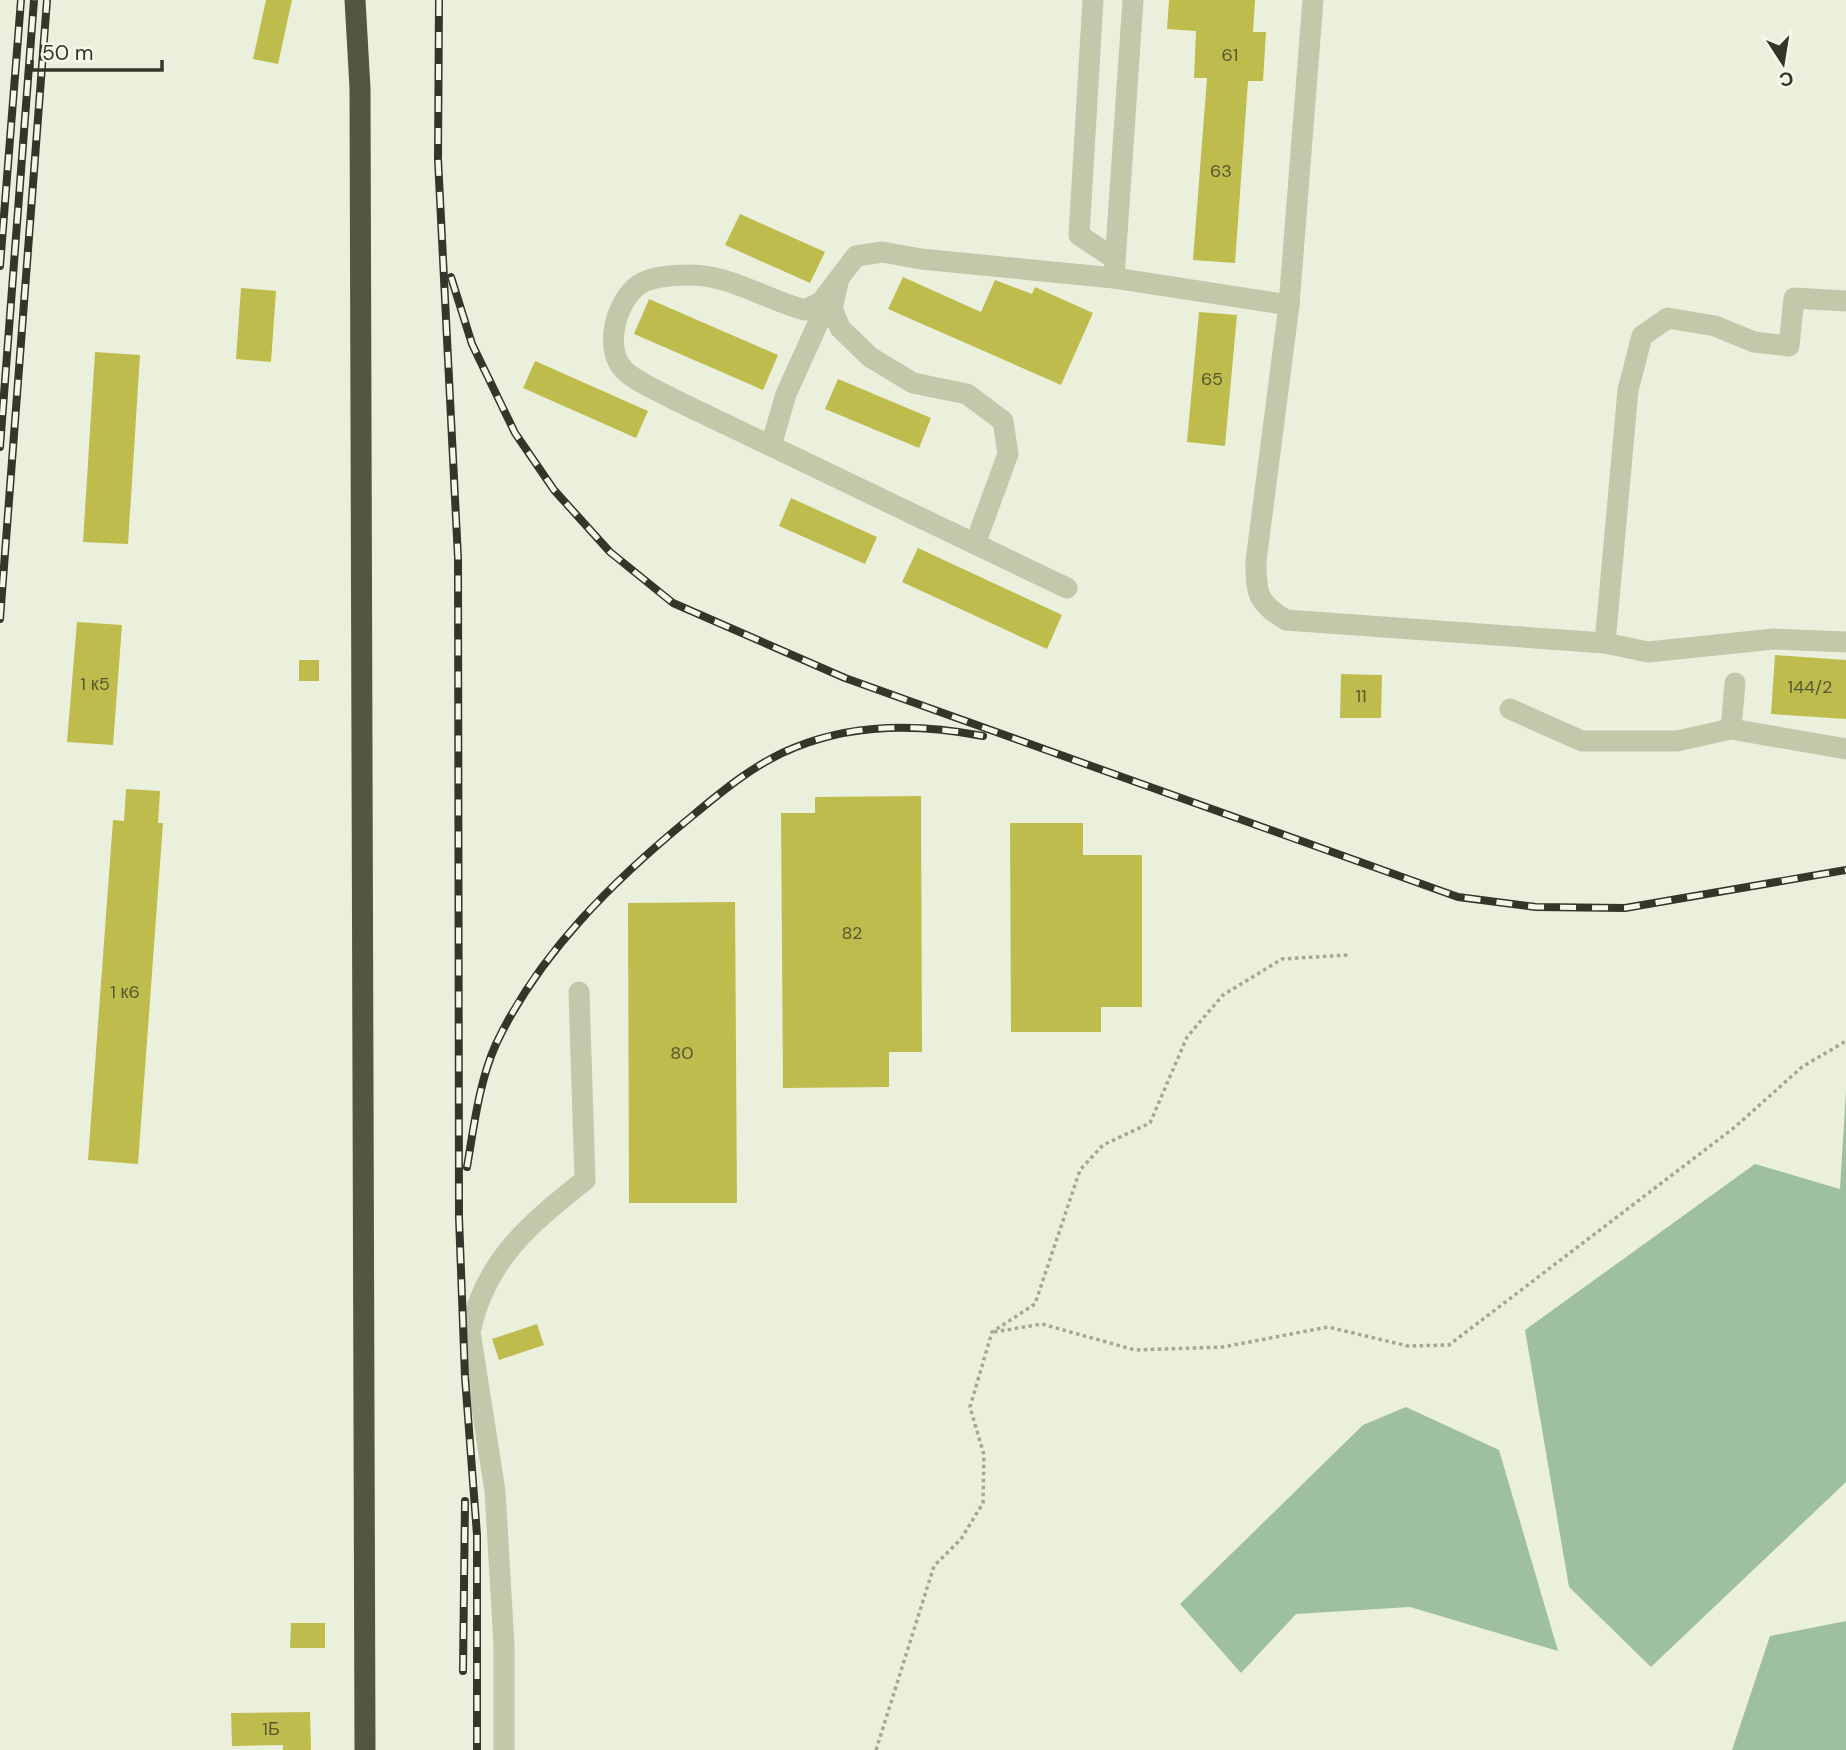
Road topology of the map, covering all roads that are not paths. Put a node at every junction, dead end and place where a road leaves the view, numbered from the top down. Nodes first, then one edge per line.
1 (355, 0) edge
2 (1093, 0) edge
3 (1133, 0) edge
4 (1313, 0) edge
5 (1114, 269) junction
6 (839, 279) junction
7 (1846, 302) edge
8 (1289, 304) junction
9 (771, 446) junction
10 (975, 544) junction
11 (1067, 588) dead end
12 (1846, 642) edge
13 (1605, 643) junction
14 (1735, 683) dead end
15 (1510, 709) dead end
16 (1731, 729) junction
17 (1846, 749) edge
18 (579, 992) dead end
19 (365, 1750) edge
20 (504, 1750) edge

1 - 19 highway
2 - 5 street
3 - 5 street
4 - 8 street
5 - 6 street
5 - 8 street
6 - 9 street
6 - 9 street
6 - 10 street
7 - 13 street
8 - 13 street
9 - 10 street
10 - 11 street
12 - 13 street
14 - 16 street
15 - 16 street
16 - 17 street
18 - 20 street

